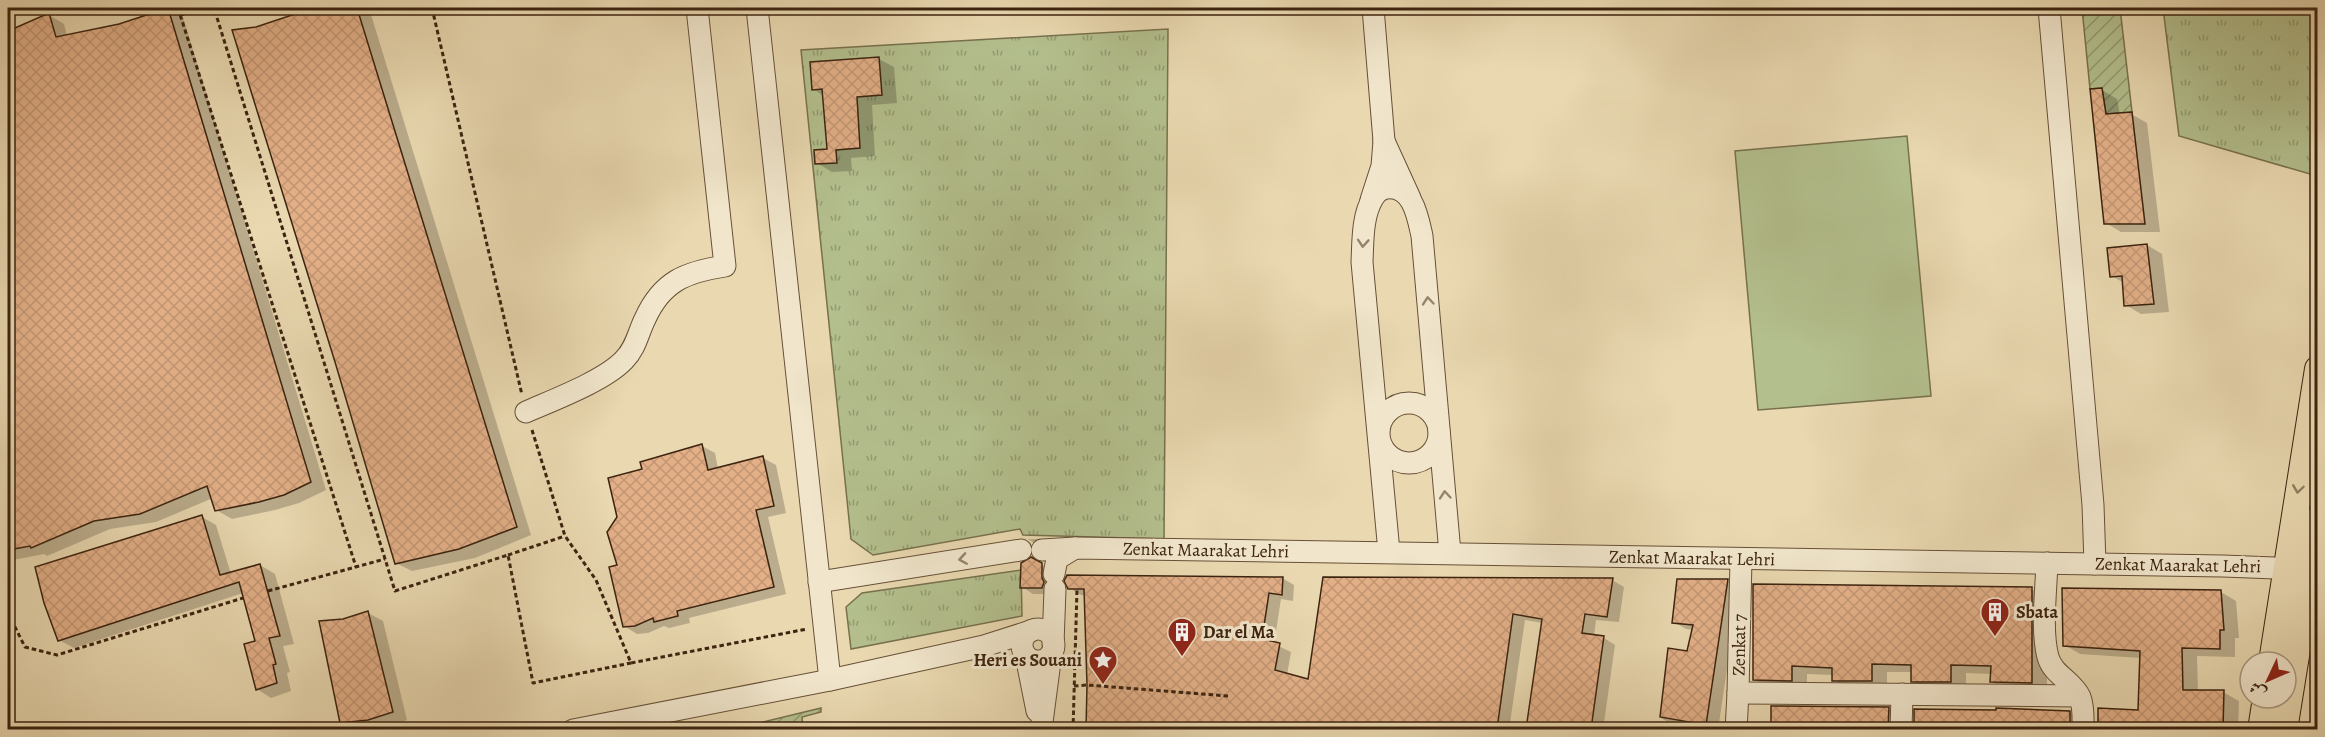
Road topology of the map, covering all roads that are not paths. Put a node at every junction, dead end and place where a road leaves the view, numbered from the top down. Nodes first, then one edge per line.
1 (697, 8) edge
2 (756, 8) edge
3 (1373, 8) edge
4 (2049, 8) edge
5 (1384, 141) junction
6 (1371, 200) junction
7 (1411, 201) junction
8 (2318, 369) edge
9 (526, 412) dead end
10 (1439, 430) junction
11 (1378, 436) junction
12 (2318, 519) edge
13 (1074, 548) junction
14 (1389, 552) junction
15 (1450, 553) junction
16 (1741, 559) junction
17 (2047, 564) junction
18 (2095, 564) junction
19 (2298, 569) junction
20 (819, 582) junction
21 (1031, 631) junction
22 (984, 646) junction
23 (1052, 649) junction
24 (2275, 650) edge
25 (1025, 654) junction
26 (831, 680) junction
27 (1738, 693) junction
28 (1902, 694) junction
29 (2079, 696) junction
30 (2264, 710) edge
31 (573, 729) edge
32 (1041, 729) edge
33 (1737, 729) edge
34 (1901, 729) edge
35 (2083, 729) edge
36 (2261, 729) edge
37 (2284, 729) edge

1 - 9 street
2 - 20 street
3 - 5 street
4 - 18 street
5 - 6 street
5 - 7 street
6 - 7 street
6 -> 11 street
10 -> 7 street
8 -> 19 main road
10 - 11 street
10 - 11 street
15 -> 10 street
11 - 14 street
12 - 19 main road
13 - 14 street, Zenkat Maarakat Lehri
13 -> 20 street, Zenkat Maarakat Lehri
13 - 23 street
14 - 15 street, Zenkat Maarakat Lehri
15 - 16 street, Zenkat Maarakat Lehri
16 - 17 street, Zenkat Maarakat Lehri
16 - 27 street, Zenkat 7
17 - 18 street, Zenkat Maarakat Lehri
17 - 29 street
18 - 19 street, Zenkat Maarakat Lehri
19 - 24 main road
19 - 37 main road
20 - 26 street
21 - 22 street
21 - 23 street
21 - 25 street
22 - 25 street
22 - 26 street
23 - 25 street
23 - 32 street
25 - 32 street
26 - 31 street
27 - 28 street
27 - 33 street, Zenkat 7
28 - 29 street
28 - 34 street
29 - 35 street
30 - 36 main road

